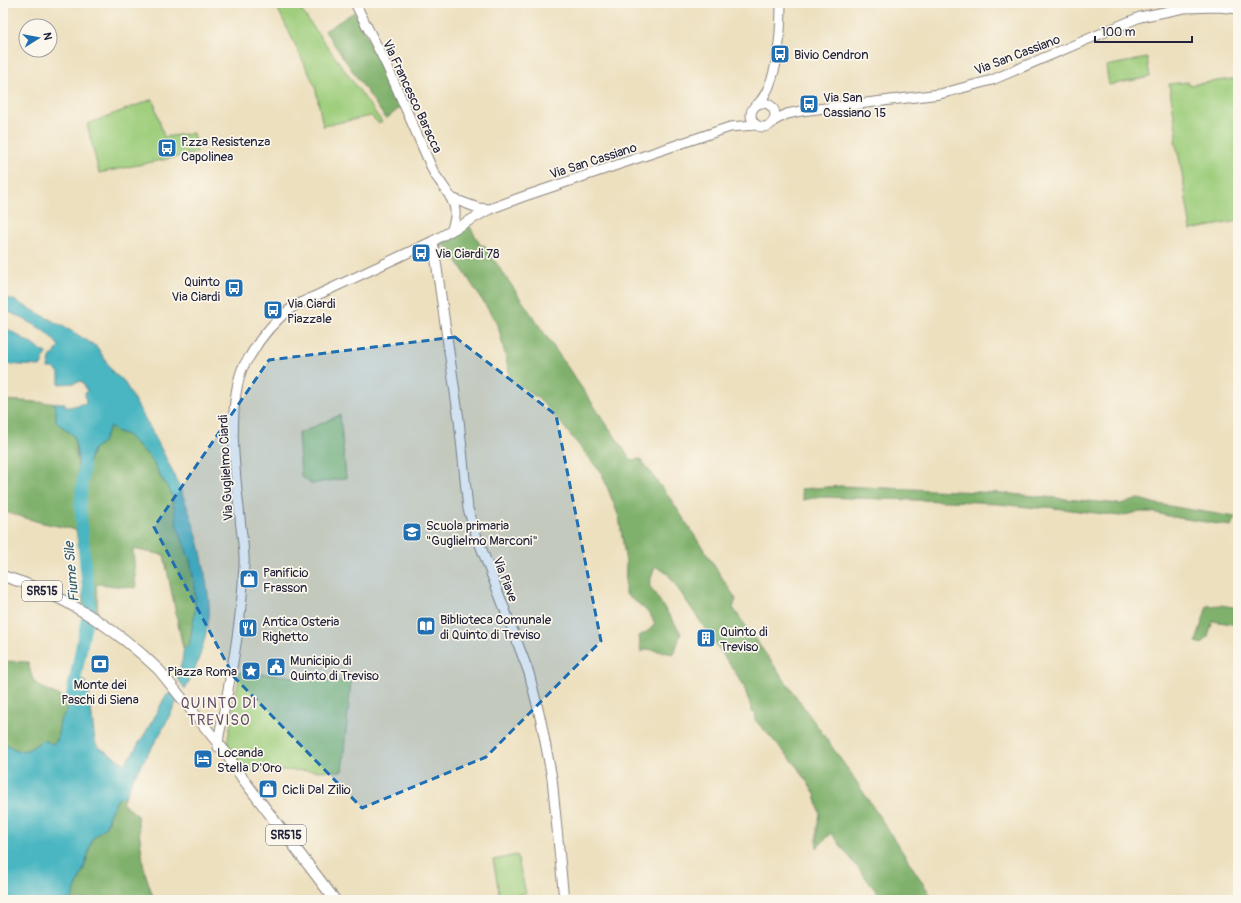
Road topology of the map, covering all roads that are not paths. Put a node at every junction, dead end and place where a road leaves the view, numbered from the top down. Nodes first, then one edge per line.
1 (355, 3) edge
2 (781, 3) edge
3 (1238, 9) edge
4 (770, 83) junction
5 (759, 103) junction
6 (772, 107) junction
7 (801, 111) junction
8 (751, 113) junction
9 (775, 120) junction
10 (755, 125) junction
11 (730, 128) junction
12 (451, 198) junction
13 (463, 203) junction
14 (490, 209) junction
15 (455, 210) junction
16 (467, 222) junction
17 (452, 230) junction
18 (433, 241) junction
19 (3, 576) edge
20 (219, 748) junction
21 (335, 900) edge
22 (564, 900) edge

1 - 12 main road, Via Francesco Baracca
2 - 4 main road
3 - 7 main road, Via San Cassiano
4 - 5 main road
4 - 6 main road
5 - 6 main road
5 - 8 main road
6 - 7 main road, Via San Cassiano
6 - 9 main road
7 - 9 main road, Via San Cassiano
8 - 10 main road
8 - 11 main road, Via San Cassiano
9 - 10 main road
10 - 11 main road, Via San Cassiano
11 - 14 main road, Via San Cassiano
12 - 13 main road
12 - 15 main road, Via Francesco Baracca
13 - 14 main road
13 - 16 main road
14 - 16 main road, Via San Cassiano
15 - 16 main road, Via Francesco Baracca
15 - 17 main road, Via Francesco Baracca
16 - 17 main road, Via Guglielmo Ciardi
17 - 18 main road, Via Guglielmo Ciardi
18 - 20 main road, Via Guglielmo Ciardi
18 - 22 main road, Via Piave
19 - 20 main road, SR515
20 - 21 main road, SR515

